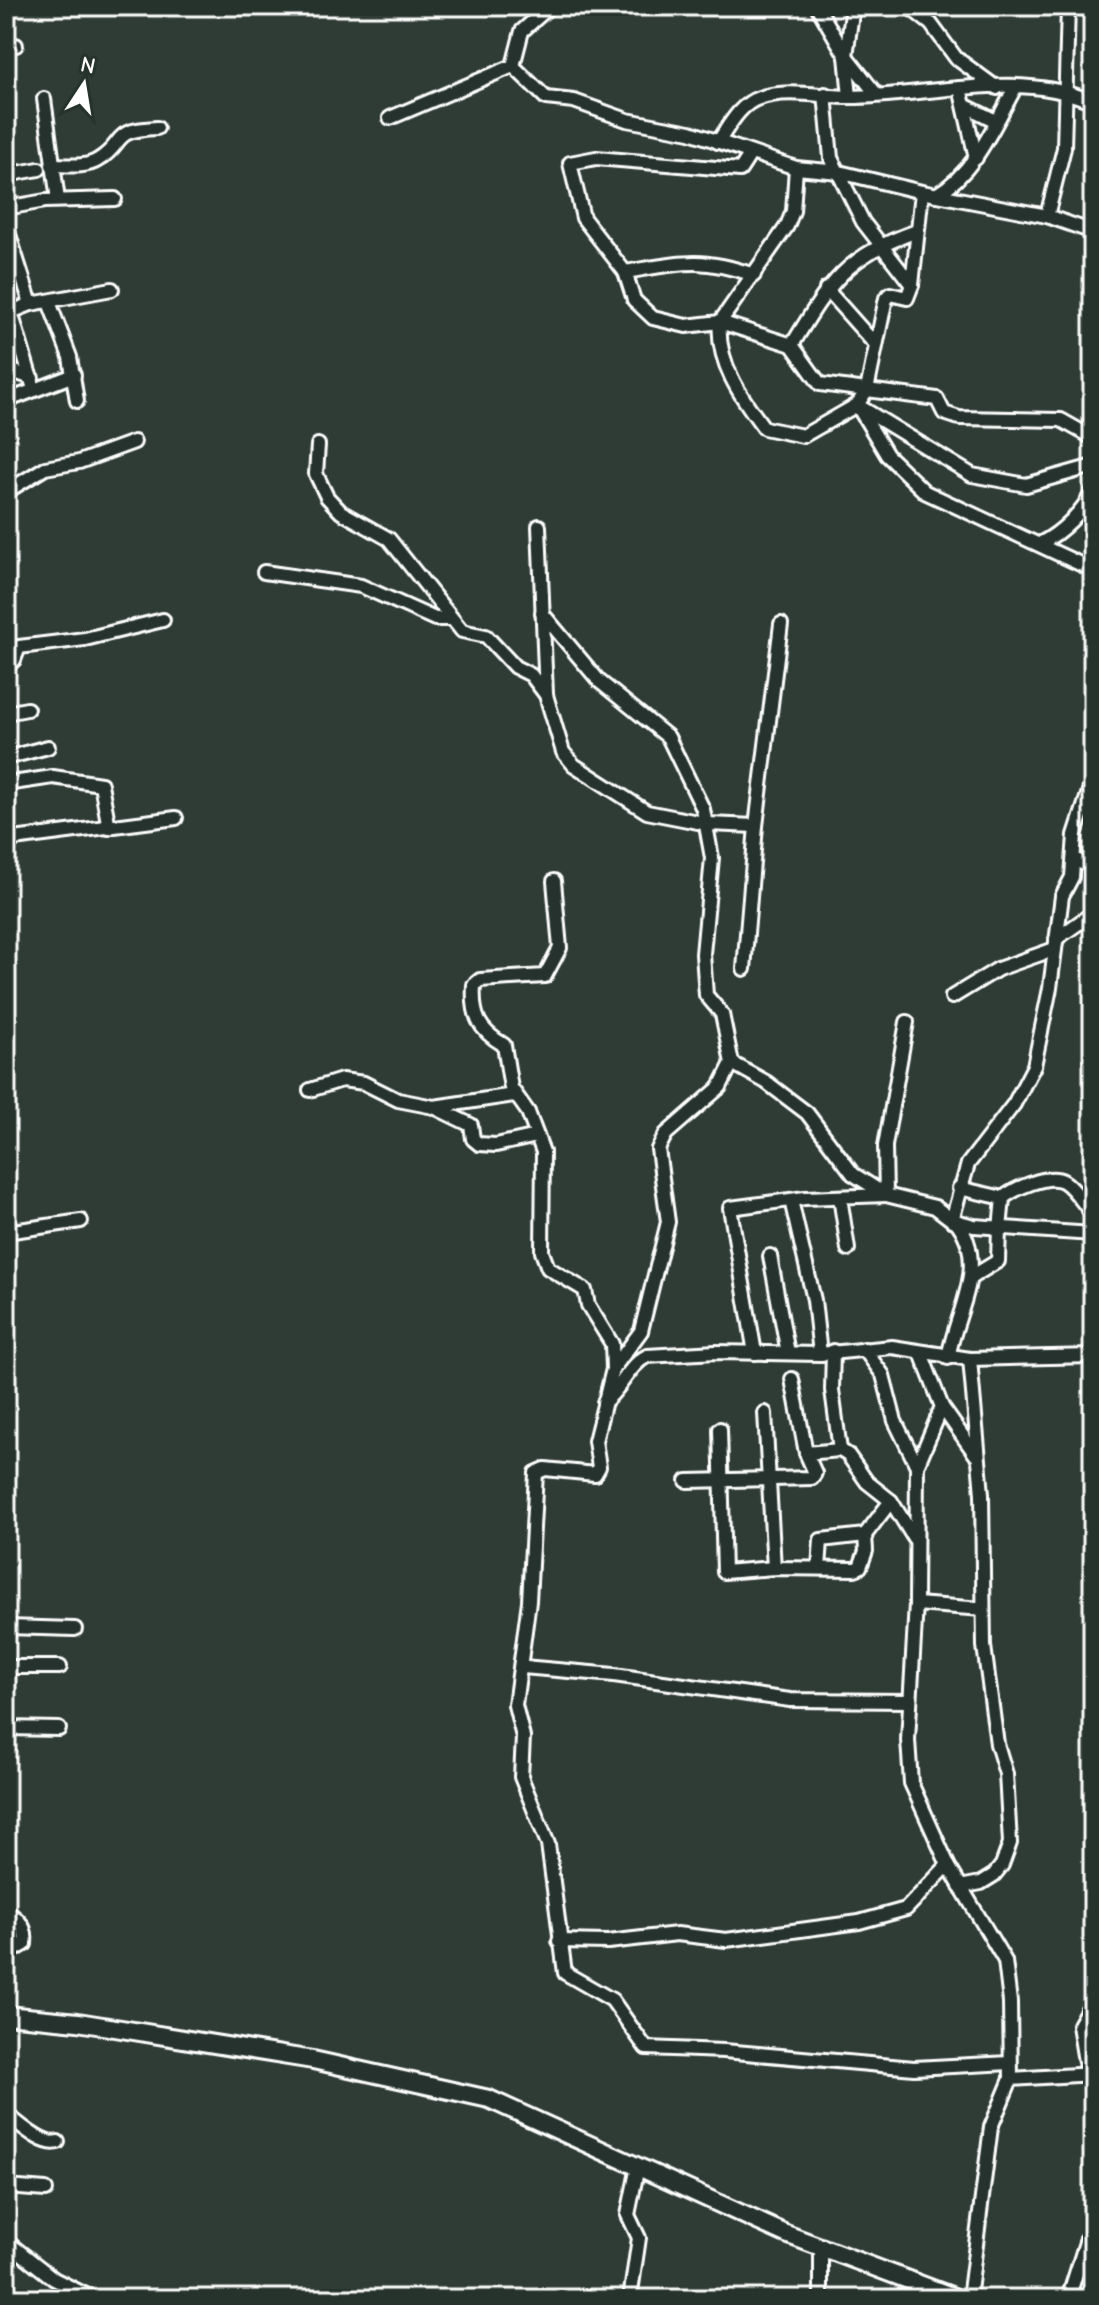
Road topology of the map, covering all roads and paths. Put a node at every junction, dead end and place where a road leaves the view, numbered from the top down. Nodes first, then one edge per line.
1 (550, 6) edge
2 (817, 6) edge
3 (853, 6) edge
4 (908, 6) edge
5 (1068, 6) edge
6 (846, 56) junction
7 (513, 66) junction
8 (960, 88) junction
9 (997, 88) junction
10 (1015, 88) junction
11 (1065, 91) junction
12 (825, 94) junction
13 (876, 94) junction
14 (850, 97) junction
15 (44, 99) dead end
16 (1093, 102) edge
17 (966, 106) junction
18 (390, 118) dead end
19 (996, 121) junction
20 (157, 128) dead end
21 (718, 142) junction
22 (751, 153) junction
23 (976, 158) junction
24 (46, 167) junction
25 (796, 168) junction
26 (839, 172) junction
27 (6, 175) edge
28 (922, 192) junction
29 (936, 195) junction
30 (115, 199) dead end
31 (58, 200) junction
32 (6, 208) edge
33 (1047, 216) junction
34 (6, 225) edge
35 (917, 231) junction
36 (1093, 232) edge
37 (879, 244) junction
38 (625, 272) junction
39 (754, 275) junction
40 (912, 285) junction
41 (112, 289) dead end
42 (826, 289) junction
43 (49, 302) junction
44 (31, 304) junction
45 (8, 311) edge
46 (720, 322) junction
47 (874, 343) junction
48 (792, 345) junction
49 (6, 369) edge
50 (74, 375) junction
51 (33, 383) junction
52 (867, 390) junction
53 (6, 401) edge
54 (77, 401) dead end
55 (857, 405) junction
56 (1093, 438) edge
57 (134, 442) dead end
58 (318, 445) dead end
59 (1093, 466) edge
60 (1093, 490) edge
61 (6, 492) edge
62 (539, 526) dead end
63 (1041, 543) junction
64 (1093, 570) edge
65 (264, 572) dead end
66 (542, 613) junction
67 (449, 619) junction
68 (163, 620) dead end
69 (781, 624) dead end
70 (6, 667) edge
71 (546, 695) junction
72 (27, 709) dead end
73 (6, 713) edge
74 (48, 747) dead end
75 (6, 758) edge
76 (1093, 779) edge
77 (6, 784) edge
78 (176, 818) dead end
79 (708, 824) junction
80 (756, 826) junction
81 (109, 828) junction
82 (6, 840) edge
83 (1074, 859) junction
84 (1093, 868) edge
85 (554, 881) dead end
86 (1093, 913) edge
87 (1054, 945) junction
88 (744, 969) dead end
89 (952, 997) dead end
90 (907, 1022) dead end
91 (732, 1063) junction
92 (310, 1090) dead end
93 (514, 1095) junction
94 (434, 1107) junction
95 (537, 1136) junction
96 (958, 1194) junction
97 (886, 1195) junction
98 (840, 1197) junction
99 (1003, 1198) junction
100 (791, 1200) junction
101 (1093, 1214) edge
102 (81, 1221) dead end
103 (962, 1225) junction
104 (999, 1228) junction
105 (6, 1232) edge
106 (1093, 1234) edge
107 (848, 1249) dead end
108 (770, 1256) dead end
109 (975, 1271) junction
110 (864, 1349) junction
111 (755, 1353) junction
112 (788, 1353) junction
113 (827, 1353) junction
114 (921, 1353) junction
115 (1093, 1356) edge
116 (948, 1358) junction
117 (970, 1359) junction
118 (613, 1369) junction
119 (792, 1379) dead end
120 (604, 1402) junction
121 (942, 1407) junction
122 (765, 1413) dead end
123 (720, 1429) dead end
124 (840, 1450) junction
125 (806, 1453) junction
126 (976, 1455) junction
127 (917, 1466) junction
128 (723, 1480) junction
129 (768, 1480) junction
130 (687, 1481) dead end
131 (891, 1501) junction
132 (865, 1535) junction
133 (914, 1538) junction
134 (774, 1568) junction
135 (819, 1568) junction
136 (916, 1604) junction
137 (983, 1609) junction
138 (6, 1627) edge
139 (75, 1629) dead end
140 (6, 1667) edge
141 (60, 1667) dead end
142 (523, 1667) junction
143 (909, 1701) junction
144 (6, 1728) edge
145 (59, 1729) dead end
146 (948, 1865) junction
147 (960, 1887) junction
148 (6, 1911) edge
149 (559, 1941) junction
150 (6, 1955) edge
151 (1093, 2000) edge
152 (6, 2015) edge
153 (1010, 2063) junction
154 (1090, 2074) edge
155 (1011, 2079) junction
156 (6, 2114) edge
157 (58, 2142) dead end
158 (638, 2166) junction
159 (6, 2187) edge
160 (46, 2190) dead end
161 (1093, 2220) edge
162 (6, 2241) edge
163 (821, 2247) junction
164 (94, 2299) edge
165 (630, 2299) edge
166 (821, 2299) edge
167 (959, 2299) edge
168 (969, 2299) edge
169 (1068, 2299) edge

1 - 7 street
2 - 6 street
3 - 6 street
4 - 9 street
5 - 11 street
6 - 13 street
6 - 14 street
7 - 18 street
7 - 21 street
8 - 9 street
8 - 13 street
8 - 17 street
9 - 10 street
10 - 11 street
10 - 19 street
11 - 16 street
11 - 33 street
12 - 14 street
12 - 21 street
12 - 26 street
13 - 14 street
15 - 24 street
17 - 19 street
17 - 23 street
19 - 23 street
20 - 24 street
21 - 22 street
22 - 25 street
22 - 38 street
23 - 29 street
24 - 27 street
24 - 31 street
25 - 26 street
25 - 39 street
26 - 28 street
26 - 37 street
28 - 29 street
28 - 35 street
29 - 33 street
30 - 31 street
31 - 32 street
33 - 36 street
34 - 44 street
35 - 37 street
35 - 40 street
37 - 40 street
37 - 42 street
38 - 39 street
38 - 46 street
39 - 46 street
40 - 47 street
41 - 43 street
42 - 47 street
42 - 48 street
43 - 44 street
43 - 50 street
44 - 45 street
45 - 51 street
46 - 48 street
46 - 55 street
47 - 52 street
48 - 52 street
49 - 51 street
50 - 51 street
50 - 54 street
51 - 53 street
52 - 55 street
52 - 56 street
55 - 59 street
55 - 63 street
57 - 61 street
58 - 67 street
60 - 63 street
62 - 66 street
63 - 64 street
65 - 67 street
66 - 71 street
66 - 79 street
67 - 71 street
68 - 70 street
69 - 80 street
71 - 79 street
72 - 73 street
74 - 75 street
76 - 83 street
77 - 81 street
78 - 81 street
79 - 80 street
79 - 91 street
80 - 88 street
81 - 82 street
83 - 84 street
83 - 87 street
85 - 93 street
86 - 87 street
87 - 89 street
87 - 96 street
90 - 97 street
91 - 97 street
91 - 118 street
92 - 94 street
93 - 94 street
93 - 95 street
94 - 95 street
95 - 118 street
96 - 99 street
96 - 103 street
97 - 98 street
97 - 103 street
98 - 100 street
98 - 107 street
99 - 101 street
99 - 104 street
100 - 111 street
100 - 113 street
102 - 105 street
103 - 104 street
103 - 109 street
104 - 106 street
104 - 109 street
108 - 112 street
109 - 116 street
110 - 113 street
110 - 114 street
110 - 127 street
111 - 112 street
111 - 120 street
112 - 113 street
113 - 124 street
114 - 116 street
114 - 121 street
115 - 117 street
116 - 117 street
117 - 126 street
118 - 120 street
119 - 125 street
120 - 142 street
121 - 126 street
121 - 127 street
122 - 129 street
123 - 128 street
124 - 125 street
124 - 131 street
125 - 129 street
126 - 137 street
127 - 133 street
128 - 129 street
128 - 130 street
128 - 134 street
129 - 134 street
131 - 132 street
131 - 133 street
132 - 135 street
132 - 135 street
133 - 136 street
134 - 135 street
136 - 137 street
136 - 143 street
137 - 147 street
138 - 139 street
140 - 141 street
142 - 143 street
142 - 149 street
143 - 146 street
144 - 145 street
146 - 147 street
146 - 149 street
147 - 153 street
148 - 150 street
149 - 153 street
151 - 154 street
152 - 158 main road
153 - 155 street
154 - 155 street
155 - 168 street
156 - 157 street
158 - 163 main road
158 - 165 street
159 - 160 street
161 - 169 street
162 - 164 street
163 - 166 street
163 - 167 main road

